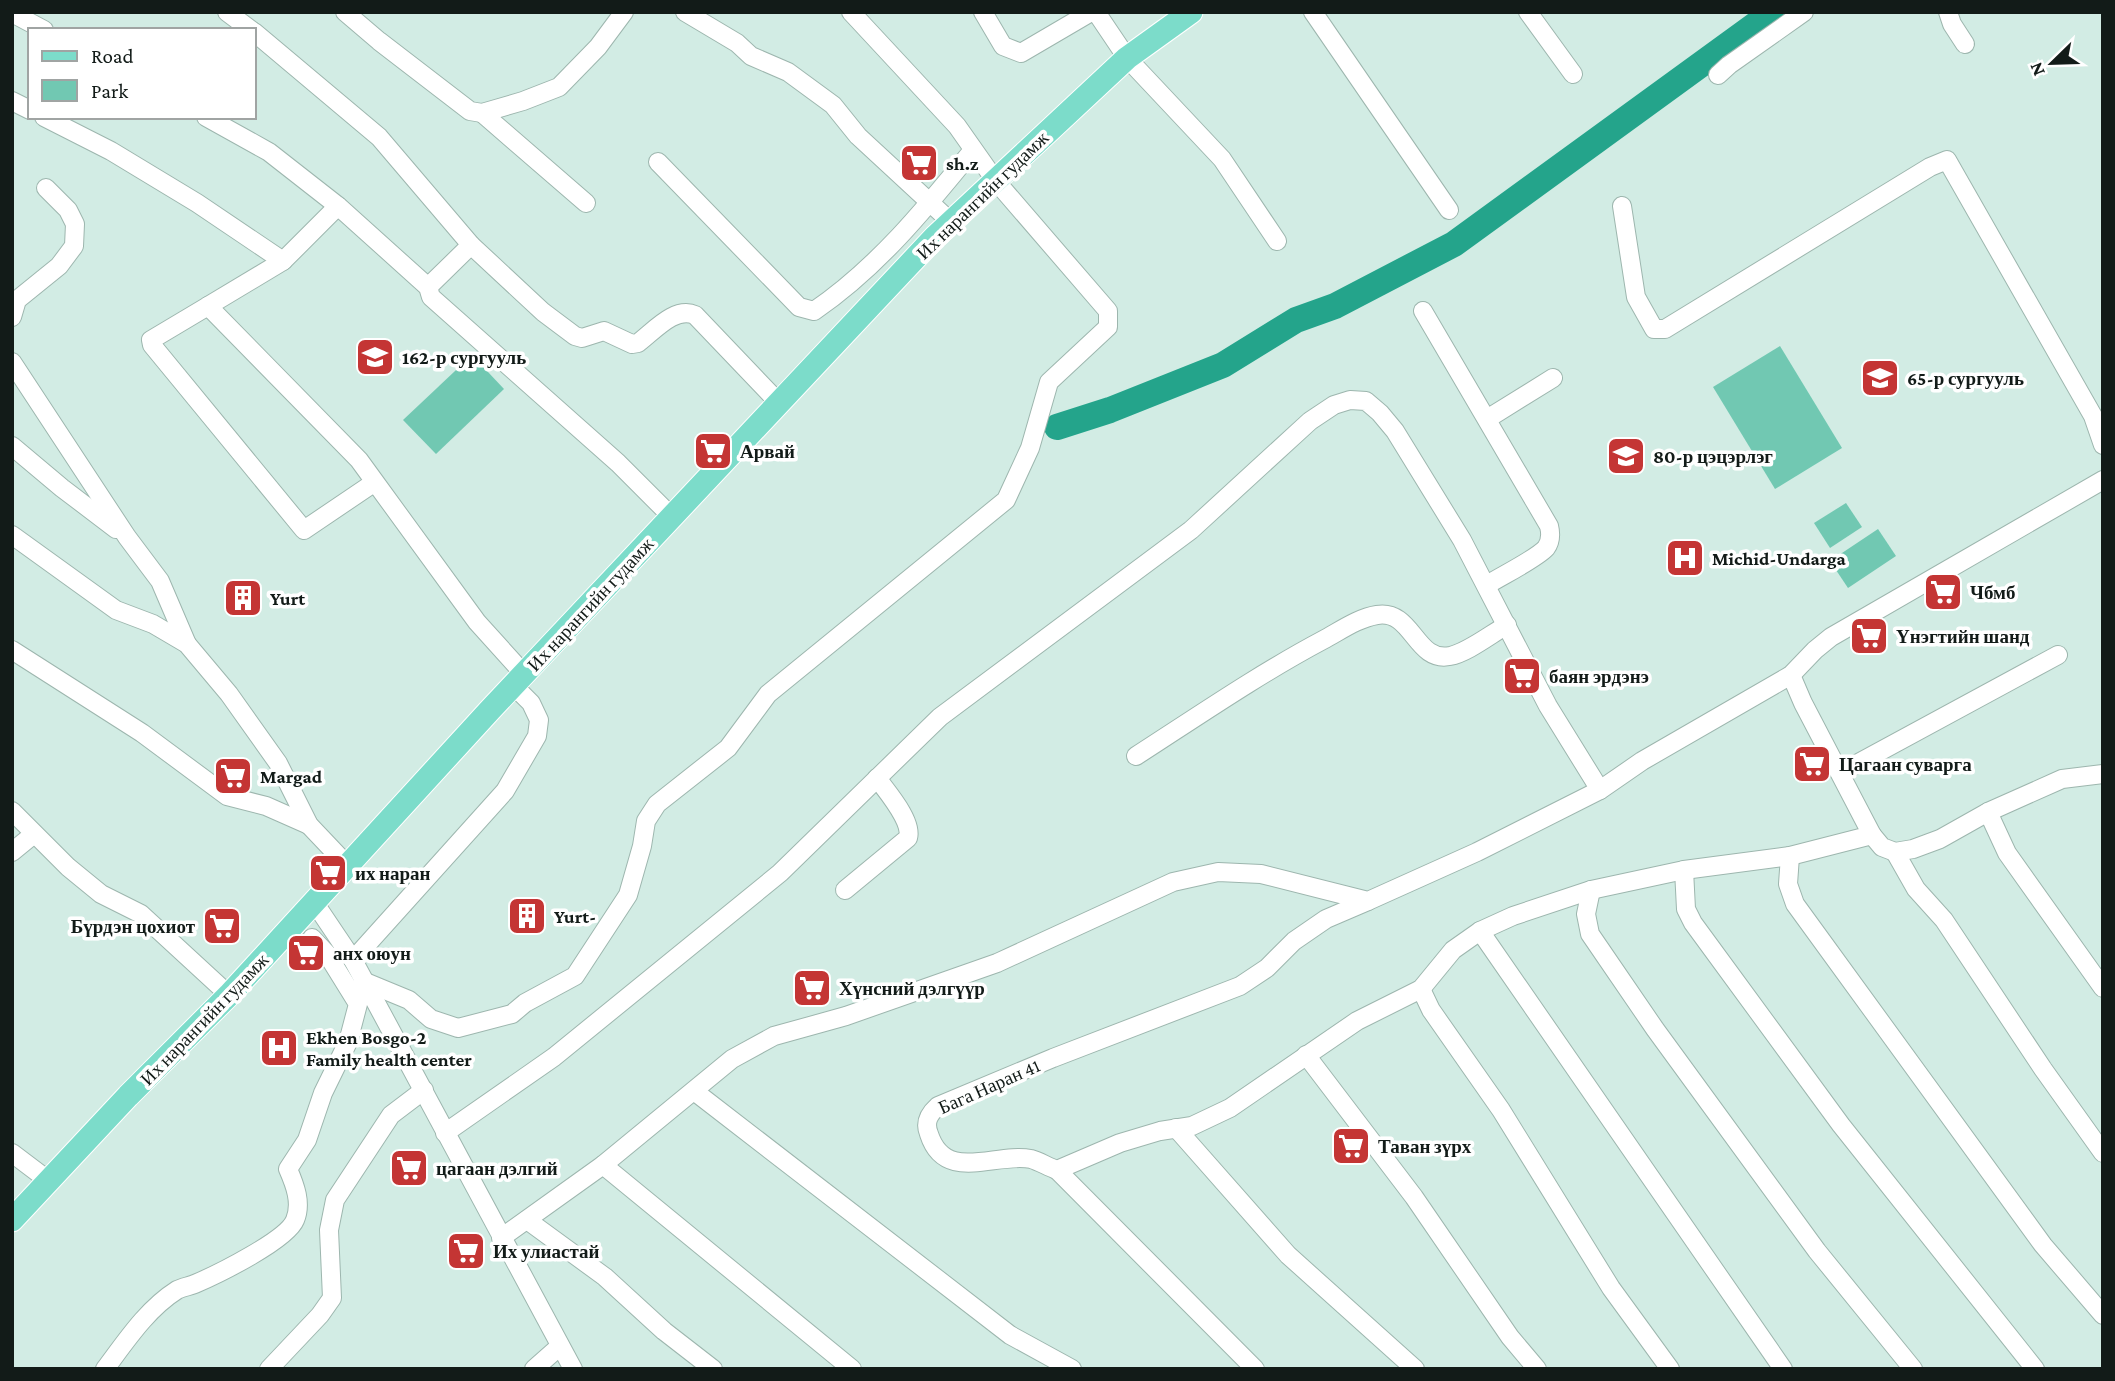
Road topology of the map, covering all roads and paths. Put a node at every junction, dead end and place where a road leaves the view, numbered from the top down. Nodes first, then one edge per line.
1 (227, 12) edge
2 (345, 12) edge
3 (624, 12) edge
4 (685, 12) edge
5 (850, 12) edge
6 (983, 12) edge
7 (1093, 12) edge
8 (1191, 12) edge
9 (1312, 12) edge
10 (1528, 12) edge
11 (1804, 12) edge
12 (1948, 12) edge
13 (12, 13) edge
14 (40, 28) edge
15 (248, 28) edge
16 (256, 34) edge
17 (1965, 44) dead end
18 (1127, 58) junction
19 (1573, 74) dead end
20 (1718, 75) dead end
21 (12, 101) edge
22 (28, 109) edge
23 (482, 113) junction
24 (48, 119) edge
25 (210, 119) edge
26 (973, 150) junction
27 (658, 162) dead end
28 (995, 180) junction
29 (46, 188) dead end
30 (586, 203) dead end
31 (929, 204) junction
32 (338, 206) junction
33 (1622, 206) dead end
34 (1449, 210) dead end
35 (951, 222) junction
36 (1277, 241) dead end
37 (471, 245) junction
38 (880, 259) junction
39 (283, 261) junction
40 (899, 276) junction
41 (428, 287) junction
42 (208, 306) junction
43 (1423, 311) dead end
44 (12, 317) edge
45 (12, 362) edge
46 (1553, 377) dead end
47 (779, 403) junction
48 (1486, 419) junction
49 (2103, 445) edge
50 (12, 446) edge
51 (2103, 480) edge
52 (374, 482) junction
53 (672, 517) junction
54 (12, 535) edge
55 (127, 537) junction
56 (1487, 585) junction
57 (1507, 625) junction
58 (187, 644) junction
59 (12, 650) edge
60 (2058, 655) dead end
61 (1791, 675) junction
62 (519, 679) junction
63 (1136, 756) dead end
64 (1840, 773) junction
65 (877, 778) junction
66 (2102, 780) edge
67 (1600, 790) junction
68 (12, 811) edge
69 (1988, 812) junction
70 (309, 825) junction
71 (34, 834) junction
72 (1872, 835) junction
73 (12, 852) edge
74 (1895, 852) junction
75 (1790, 856) junction
76 (346, 864) junction
77 (1684, 870) junction
78 (845, 890) dead end
79 (1591, 890) junction
80 (1368, 901) junction
81 (314, 902) junction
82 (1480, 931) junction
83 (312, 938) dead end
84 (353, 960) junction
85 (363, 981) junction
86 (2103, 988) edge
87 (1422, 989) junction
88 (229, 995) junction
89 (1306, 1055) junction
90 (424, 1090) junction
91 (694, 1091) junction
92 (1176, 1129) junction
93 (445, 1133) junction
94 (12, 1153) edge
95 (2103, 1153) edge
96 (603, 1165) junction
97 (1056, 1170) junction
98 (49, 1181) junction
99 (12, 1220) edge
100 (527, 1220) junction
101 (501, 1238) junction
102 (2103, 1315) edge
103 (560, 1346) junction
104 (105, 1369) edge
105 (270, 1369) edge
106 (534, 1369) edge
107 (572, 1369) edge
108 (713, 1369) edge
109 (852, 1369) edge
110 (1072, 1369) edge
111 (1255, 1369) edge
112 (1415, 1369) edge
113 (1537, 1369) edge
114 (1670, 1369) edge
115 (1783, 1369) edge
116 (1913, 1369) edge
117 (2035, 1369) edge

1 - 15 street
2 - 23 street
3 - 23 street
4 - 31 street
5 - 26 street
6 - 7 street
7 - 18 street
8 - 18 main road, Их нарангийн гудамж
9 - 34 street
10 - 19 street
11 - 20 street
12 - 17 street
13 - 14 street
16 - 37 street
18 - 28 main road, Их нарангийн гудамж
18 - 36 street
21 - 22 street
23 - 30 street
24 - 39 street
25 - 32 street
26 - 28 street
26 - 31 street
27 - 38 street
28 - 35 main road, Их нарангийн гудамж
28 - 85 street
29 - 44 street
31 - 35 street
31 - 38 street
32 - 39 street
32 - 41 street
33 - 49 street
35 - 40 main road, Их нарангийн гудамж
37 - 41 street
37 - 47 street
38 - 40 street
39 - 42 street
40 - 47 main road, Их нарангийн гудамж
41 - 53 street
42 - 52 street
42 - 52 street
43 - 48 street
45 - 55 street
46 - 48 street
47 - 53 main road, Их нарангийн гудамж
48 - 56 street
50 - 55 street
51 - 61 street
52 - 62 street
53 - 62 main road, Их нарангийн гудамж
54 - 58 street
55 - 58 street
56 - 57 street
56 - 65 street
57 - 63 street
57 - 67 street
58 - 70 street
59 - 70 street
60 - 64 street
61 - 64 street
61 - 67 street
62 - 76 main road, Их нарангийн гудамж
62 - 84 street
64 - 72 street
65 - 78 street
65 - 93 street
66 - 69 street
67 - 80 street
68 - 71 street
69 - 74 street
69 - 86 street
70 - 76 street
71 - 73 street
71 - 88 street
72 - 74 street
72 - 75 street
74 - 95 street
75 - 77 street
75 - 102 street
76 - 81 main road, Их нарангийн гудамж
77 - 79 street
77 - 117 street
79 - 82 street
79 - 116 street
80 - 91 street
80 - 97 street, Бага Наран 41
81 - 84 street
81 - 88 main road, Их нарангийн гудамж
82 - 87 street
82 - 115 street
83 - 104 street
84 - 85 street
85 - 90 street
87 - 89 street
87 - 114 street
88 - 98 main road, Их нарангийн гудамж
89 - 92 street
89 - 113 street
90 - 93 street
90 - 105 street
91 - 96 street
91 - 110 street
92 - 97 street
92 - 112 street
93 - 101 street
94 - 98 street
96 - 100 street
96 - 109 street
97 - 111 street
98 - 99 main road, Их нарангийн гудамж
100 - 101 street
100 - 108 street
101 - 103 street
103 - 106 street
103 - 107 street

